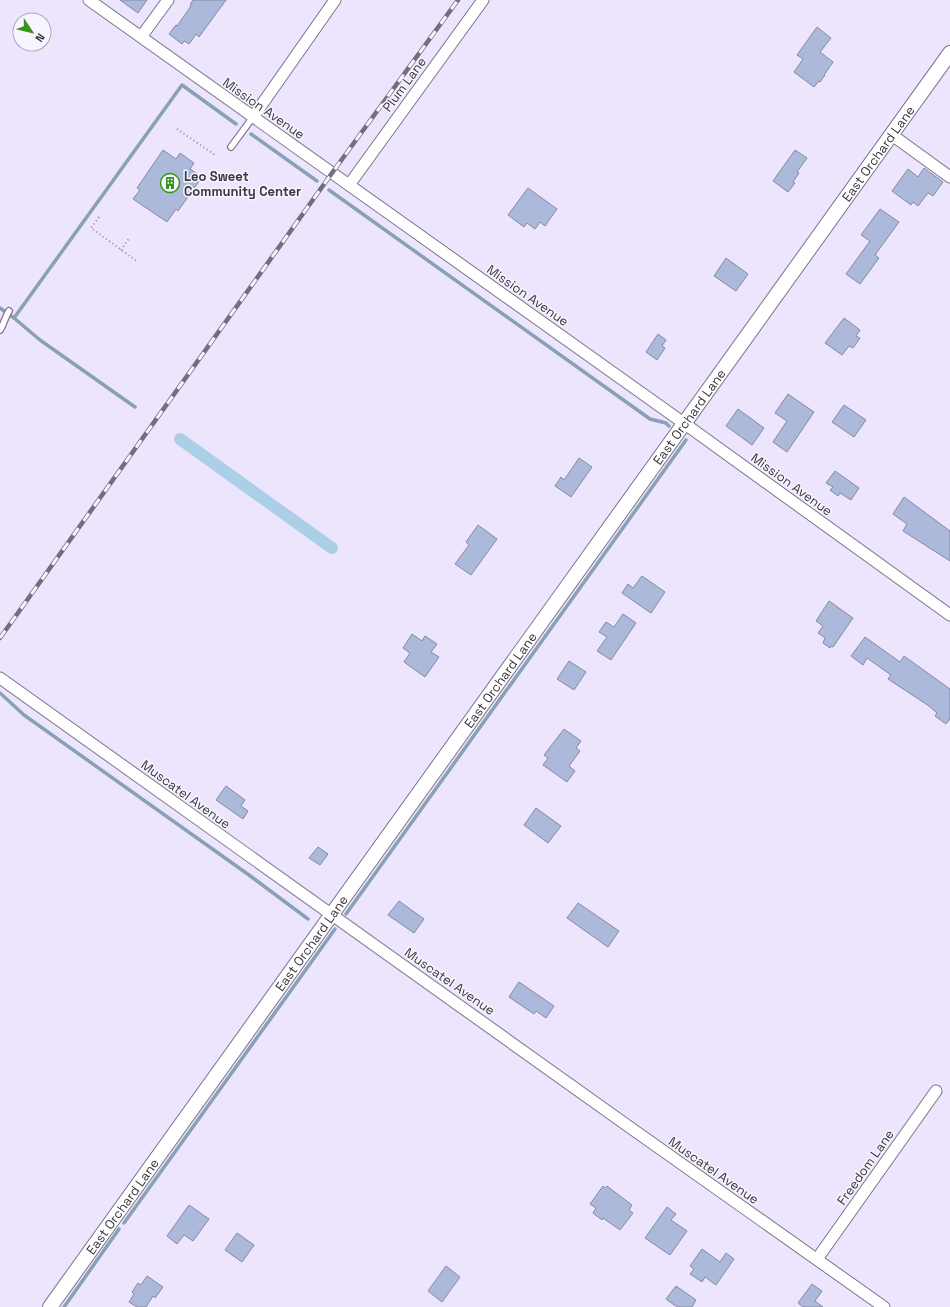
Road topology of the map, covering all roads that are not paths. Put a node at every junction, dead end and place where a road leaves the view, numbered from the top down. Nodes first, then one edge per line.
1 (89, 0) edge
2 (168, 0) edge
3 (483, 0) edge
4 (332, 1) edge
5 (142, 37) junction
6 (950, 53) edge
7 (253, 116) junction
8 (892, 135) junction
9 (231, 147) dead end
10 (950, 177) edge
11 (349, 185) junction
12 (9, 311) dead end
13 (0, 330) edge
14 (685, 424) junction
15 (950, 615) edge
16 (0, 678) edge
17 (332, 915) junction
18 (936, 1091) dead end
19 (817, 1259) junction
20 (50, 1307) edge
21 (884, 1307) edge

1 - 5 street, Mission Avenue
2 - 5 street
3 - 11 street, Plum Lane
4 - 7 street
5 - 7 street, Mission Avenue
6 - 8 street, East Orchard Lane
7 - 9 lane
7 - 11 street, Mission Avenue
8 - 10 street
8 - 14 street, East Orchard Lane
11 - 14 street, Mission Avenue
12 - 13 lane
14 - 15 street, Mission Avenue
14 - 17 street, East Orchard Lane
16 - 17 street, Muscatel Avenue
17 - 19 street, Muscatel Avenue
17 - 20 street, East Orchard Lane
18 - 19 street, Freedom Lane
19 - 21 street, Muscatel Avenue

